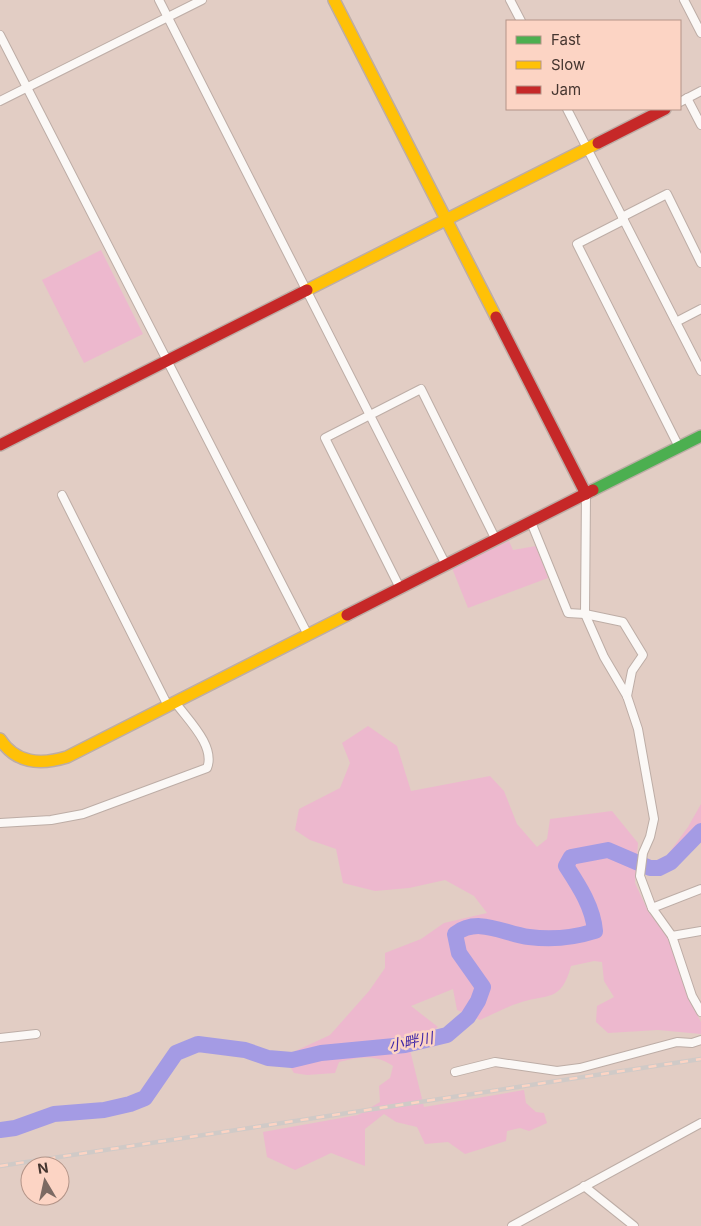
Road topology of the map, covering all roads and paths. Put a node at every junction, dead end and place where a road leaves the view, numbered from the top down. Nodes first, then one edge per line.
1 (159, 0) edge
2 (202, 0) edge
3 (334, 0) edge
4 (510, 0) edge
5 (684, 0) edge
6 (168, 18) junction
7 (521, 20) edge
8 (701, 33) edge
9 (0, 35) edge
10 (27, 88) junction
11 (701, 91) edge
12 (684, 100) edge
13 (0, 101) edge
14 (568, 110) edge
15 (663, 110) edge
16 (701, 125) edge
17 (587, 148) junction
18 (623, 218) junction
19 (446, 219) junction
20 (701, 263) edge
21 (306, 290) junction
22 (701, 309) edge
23 (676, 322) junction
24 (166, 361) junction
25 (701, 371) edge
26 (370, 416) junction
27 (701, 436) edge
28 (0, 445) edge
29 (679, 447) junction
30 (586, 494) junction
31 (62, 495) dead end
32 (530, 522) junction
33 (496, 540) junction
34 (446, 565) junction
35 (400, 588) junction
36 (585, 614) junction
37 (308, 635) junction
38 (628, 696) junction
39 (171, 704) junction
40 (0, 739) edge
41 (0, 823) edge
42 (701, 889) edge
43 (652, 908) junction
44 (701, 931) edge
45 (672, 936) junction
46 (701, 1012) edge
47 (36, 1034) dead end
48 (0, 1038) edge
49 (701, 1040) edge
50 (455, 1072) dead end
51 (701, 1123) edge
52 (584, 1186) junction
53 (512, 1226) edge
54 (634, 1226) edge

1 - 6 street
2 - 6 street
3 - 19 street
4 - 7 street
5 - 8 street
6 - 10 street
6 - 21 street
9 - 10 street
10 - 13 street
10 - 24 street
11 - 12 street
12 - 16 street
14 - 17 street
15 - 17 street
17 - 18 street
17 - 19 street
18 - 20 street
18 - 23 street
18 - 29 street
19 - 21 street
19 - 30 street
21 - 24 street
21 - 26 street
22 - 23 street
23 - 25 street
24 - 28 street
24 - 37 street
26 - 33 street
26 - 34 street
26 - 35 street
27 - 29 street
29 - 30 street
30 - 32 street
30 - 36 street
31 - 39 street
32 - 33 street
32 - 36 street
33 - 34 street
34 - 35 street
35 - 37 street
36 - 38 street
36 - 38 street
37 - 39 street
38 - 43 street
39 - 40 street
39 - 41 street
42 - 43 street
43 - 45 street
44 - 45 street
45 - 46 street
47 - 48 street
49 - 50 street
51 - 52 street
52 - 53 street
52 - 54 street

